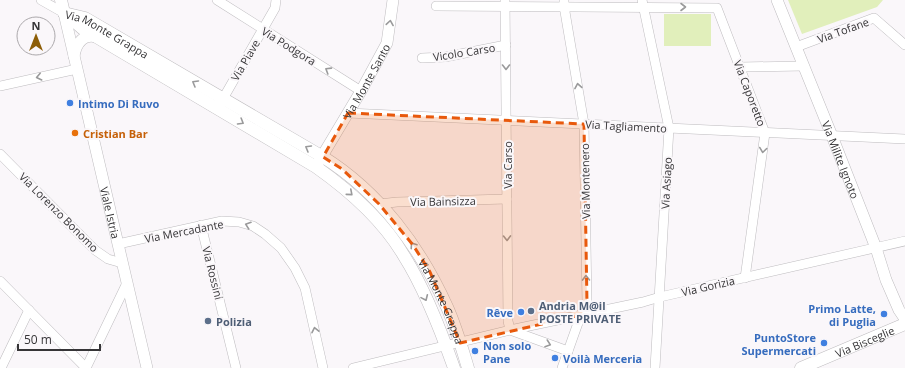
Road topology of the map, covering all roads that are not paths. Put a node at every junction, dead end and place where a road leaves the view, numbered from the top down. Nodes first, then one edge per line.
1 (41, 0) edge
2 (61, 0) edge
3 (217, 0) edge
4 (276, 0) edge
5 (393, 0) edge
6 (777, 0) edge
7 (505, 3) edge
8 (564, 3) edge
9 (643, 4) edge
10 (436, 6) dead end
11 (64, 13) junction
12 (263, 29) junction
13 (100, 38) junction
14 (506, 45) junction
15 (905, 45) edge
16 (796, 47) junction
17 (74, 56) junction
18 (422, 58) dead end
19 (804, 66) junction
20 (740, 67) junction
21 (77, 69) junction
22 (0, 86) edge
23 (361, 91) junction
24 (220, 103) junction
25 (348, 113) junction
26 (506, 121) junction
27 (584, 124) junction
28 (669, 128) junction
29 (766, 133) junction
30 (832, 136) junction
31 (905, 139) edge
32 (1, 157) edge
33 (323, 157) junction
34 (316, 167) junction
35 (507, 199) junction
36 (379, 204) junction
37 (201, 225) junction
38 (905, 240) edge
39 (118, 244) junction
40 (876, 248) junction
41 (122, 263) junction
42 (744, 278) junction
43 (0, 281) edge
44 (127, 283) junction
45 (660, 297) junction
46 (30, 310) junction
47 (581, 316) junction
48 (905, 319) edge
49 (905, 324) edge
50 (510, 330) junction
51 (460, 343) junction
52 (446, 346) junction
53 (568, 351) junction
54 (2, 368) edge
55 (86, 368) edge
56 (147, 368) edge
57 (236, 368) edge
58 (323, 368) edge
59 (353, 368) edge
60 (454, 368) edge
61 (468, 368) edge
62 (562, 368) edge
63 (655, 368) edge
64 (801, 368) edge

1 - 11 street
2 - 11 main road, Viale Istria
3 - 12 street, Via Podgora
4 - 12 street, Via Piave
23 -> 5 street, Via Monte Santo
6 - 16 street, Via Milite Ignoto
7 - 8 street
7 - 10 street
7 - 14 street, Via Carso
8 - 9 street
27 -> 8 street, Via Montenero
9 -> 20 street, Via Caporetto
9 - 28 street, Via Asiago
11 - 13 main road, Via Monte Grappa
11 - 17 street, Viale Istria
24 -> 11 main road, Via Monte Grappa
23 -> 12 street, Via Podgora
12 - 24 street, Via Piave
13 - 17 street
13 - 24 main road, Via Monte Grappa
14 - 18 street, Vicolo Carso
14 -> 26 street, Via Carso
15 - 16 street, Via Tofane
16 - 19 street, Via Milite Ignoto
17 - 21 street, Viale Istria
19 - 20 street
19 - 30 street, Via Milite Ignoto
20 - 29 street, Via Caporetto
21 -> 22 street
21 - 39 street, Viale Istria
23 - 25 street, Via Monte Santo
33 -> 24 main road, Via Monte Grappa
24 -> 34 main road, Via Monte Grappa
25 - 26 street, Via Tagliamento
25 - 33 street, Via Monte Santo
26 - 27 street, Via Tagliamento
26 - 35 street, Via Carso
27 - 28 street, Via Tagliamento
47 -> 27 street, Via Montenero
28 - 29 street, Via Tagliamento
28 - 45 street, Via Asiago
29 - 30 street, Via Tagliamento
29 -> 42 street, Via Caporetto
30 - 31 street, Via Tagliamento
30 - 40 street, Via Milite Ignoto
32 - 41 street, Via Lorenzo Bonomo
33 - 34 street
33 - 36 main road, Via Monte Grappa
34 -> 52 main road, Via Monte Grappa
35 - 36 street, Via Bainsizza
35 -> 50 street, Via Carso
51 -> 36 main road, Via Monte Grappa
37 - 39 street, Via Mercadante
37 - 57 street, Via Rossini
58 -> 37 street, Via Mercadante
38 - 40 street, Via Gorizia
39 - 41 street, Viale Istria
40 - 42 street, Via Gorizia
40 - 48 street, Via Milite Ignoto
41 - 44 street, Viale Istria
42 - 45 street, Via Gorizia
43 - 46 street
44 - 55 street
44 - 56 street, Viale Istria
45 - 47 street, Via Gorizia
45 - 63 street, Via Asiago
46 - 54 street
46 - 55 street
47 - 50 street, Via Gorizia
47 - 53 street, Via Montenero
49 - 64 main road, Via Bisceglie
50 - 51 street, Via Gorizia
50 -> 53 street
51 - 52 street, Via Monte Grappa
51 - 61 main road
52 - 59 street
52 - 60 main road
53 - 62 street, Via Montenero

